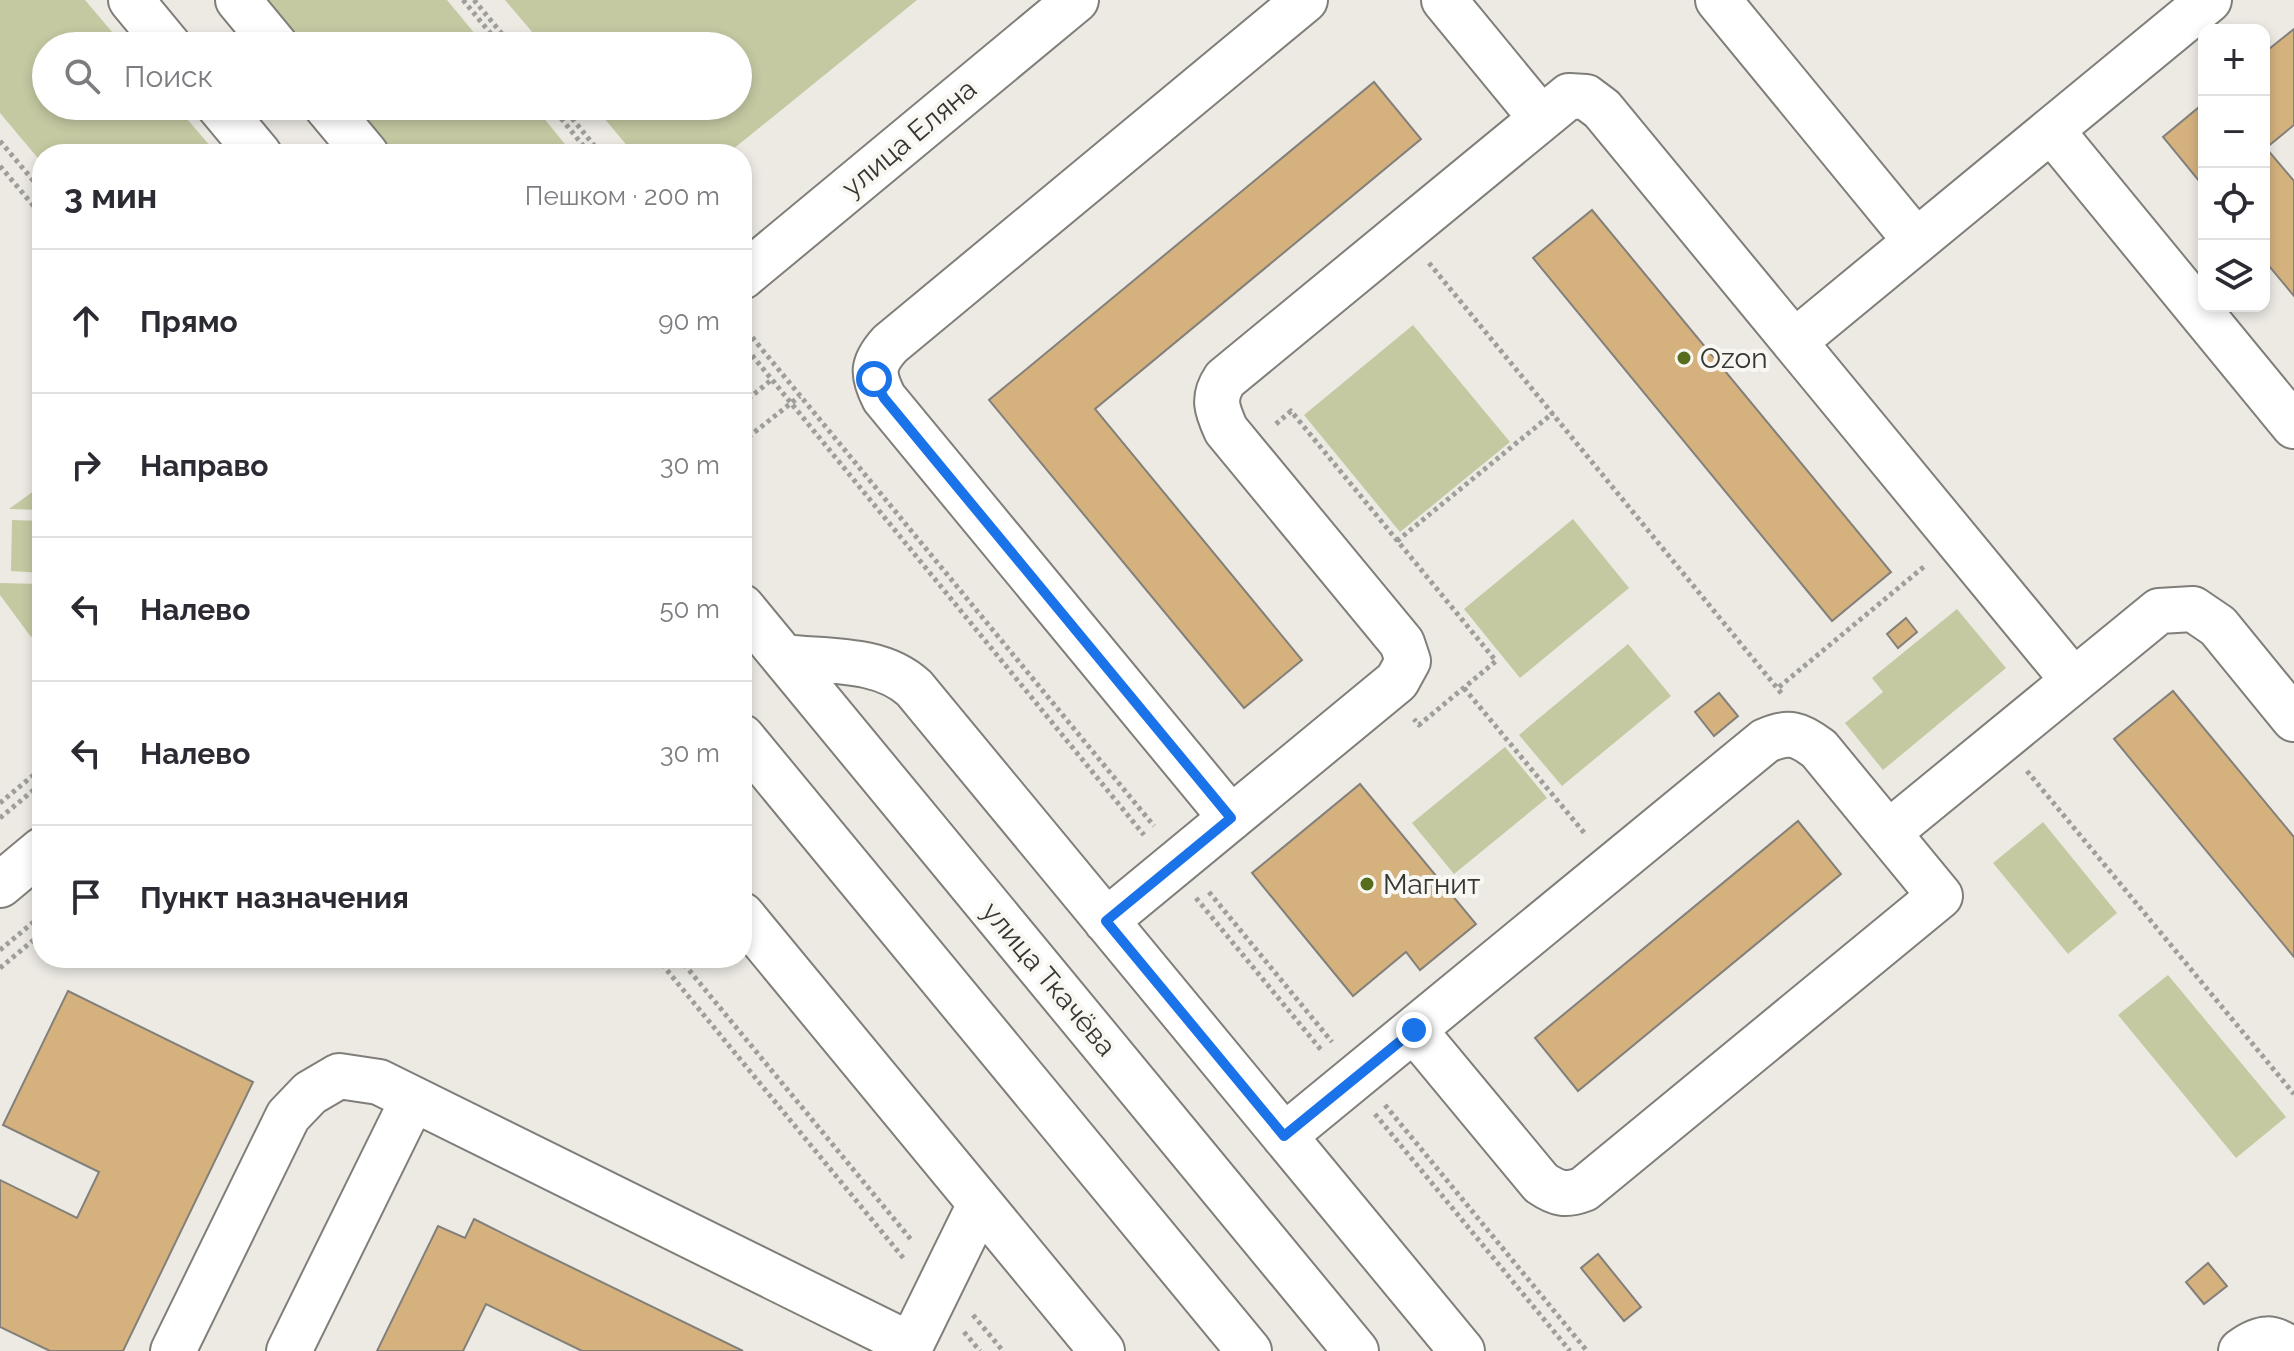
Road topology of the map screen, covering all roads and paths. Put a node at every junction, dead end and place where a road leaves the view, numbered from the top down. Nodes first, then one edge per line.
1 (131, 0) edge
2 (238, 0) edge
3 (463, 0) edge
4 (474, 0) edge
5 (1076, 0) edge
6 (1305, 0) edge
7 (1444, 0) edge
8 (1718, 0) edge
9 (2209, 0) edge
10 (157, 32) edge
11 (264, 32) edge
12 (489, 32) edge
13 (500, 32) edge
14 (1541, 118) junction
15 (231, 120) edge
16 (338, 120) edge
17 (562, 120) edge
18 (573, 120) edge
19 (2051, 130) junction
20 (0, 141) edge
21 (251, 144) edge
22 (358, 144) edge
23 (582, 144) edge
24 (593, 144) edge
25 (0, 166) edge
26 (32, 179) edge
27 (32, 204) edge
28 (1403, 232) junction
29 (1916, 241) junction
30 (752, 269) edge
31 (1794, 342) junction
32 (752, 357) edge
33 (752, 396) edge
34 (800, 396) dead end
35 (1553, 413) junction
36 (2294, 426) edge
37 (752, 434) edge
38 (1958, 539) junction
39 (1397, 541) dead end
40 (752, 619) edge
41 (784, 657) junction
42 (2073, 680) junction
43 (1779, 687) junction
44 (1464, 688) dead end
45 (2294, 719) edge
46 (1801, 735) junction
47 (2001, 740) junction
48 (752, 749) edge
49 (32, 776) edge
50 (32, 791) edge
51 (0, 803) edge
52 (0, 818) edge
53 (1231, 818) junction
54 (1888, 833) junction
55 (32, 858) edge
56 (1612, 867) junction
57 (0, 885) edge
58 (1106, 921) junction
59 (32, 923) edge
60 (752, 927) edge
61 (32, 941) edge
62 (0, 950) edge
63 (0, 968) edge
64 (665, 968) edge
65 (687, 968) edge
66 (1414, 1030) junction
67 (2294, 1094) edge
68 (413, 1099) junction
69 (1284, 1136) junction
70 (980, 1204) junction
71 (918, 1249) dead end
72 (909, 1264) dead end
73 (967, 1308) dead end
74 (909, 1348) edge
75 (173, 1351) edge
76 (289, 1351) edge
77 (1003, 1351) edge
78 (1102, 1351) edge
79 (1249, 1351) edge
80 (1356, 1351) edge
81 (1462, 1351) edge
82 (2241, 1351) edge
83 (2292, 1351) edge

1 - 10 street
2 - 11 street
3 - 12 path
4 - 13 path
5 - 30 street, улица Еляна
6 - 53 street
7 - 14 street
8 - 29 street
9 - 19 street
14 - 28 street
14 - 31 street
15 - 21 street
16 - 22 street
17 - 23 path
18 - 24 path
19 - 29 street
19 - 36 street
20 - 26 path
25 - 27 path
28 - 35 path
28 - 53 street
29 - 31 street
31 - 38 street
32 - 33 path
34 - 37 path
35 - 39 path
35 - 43 path
38 - 42 street
38 - 43 path
40 - 41 street, улица Ткачёва
41 - 58 street
41 - 80 street, улица Ткачёва
42 - 45 street
42 - 47 street
43 - 46 path
44 - 56 path
46 - 54 street
46 - 56 street
47 - 54 street
47 - 67 path
48 - 79 street
49 - 51 path
50 - 52 path
53 - 58 street
54 - 66 street
55 - 57 street
56 - 66 street
58 - 69 street
59 - 62 path
60 - 70 street
61 - 63 path
64 - 72 path
65 - 71 path
66 - 69 street
68 - 74 street
68 - 75 street
68 - 76 street
69 - 81 street
70 - 74 street
70 - 78 street
73 - 77 path
82 - 83 street

